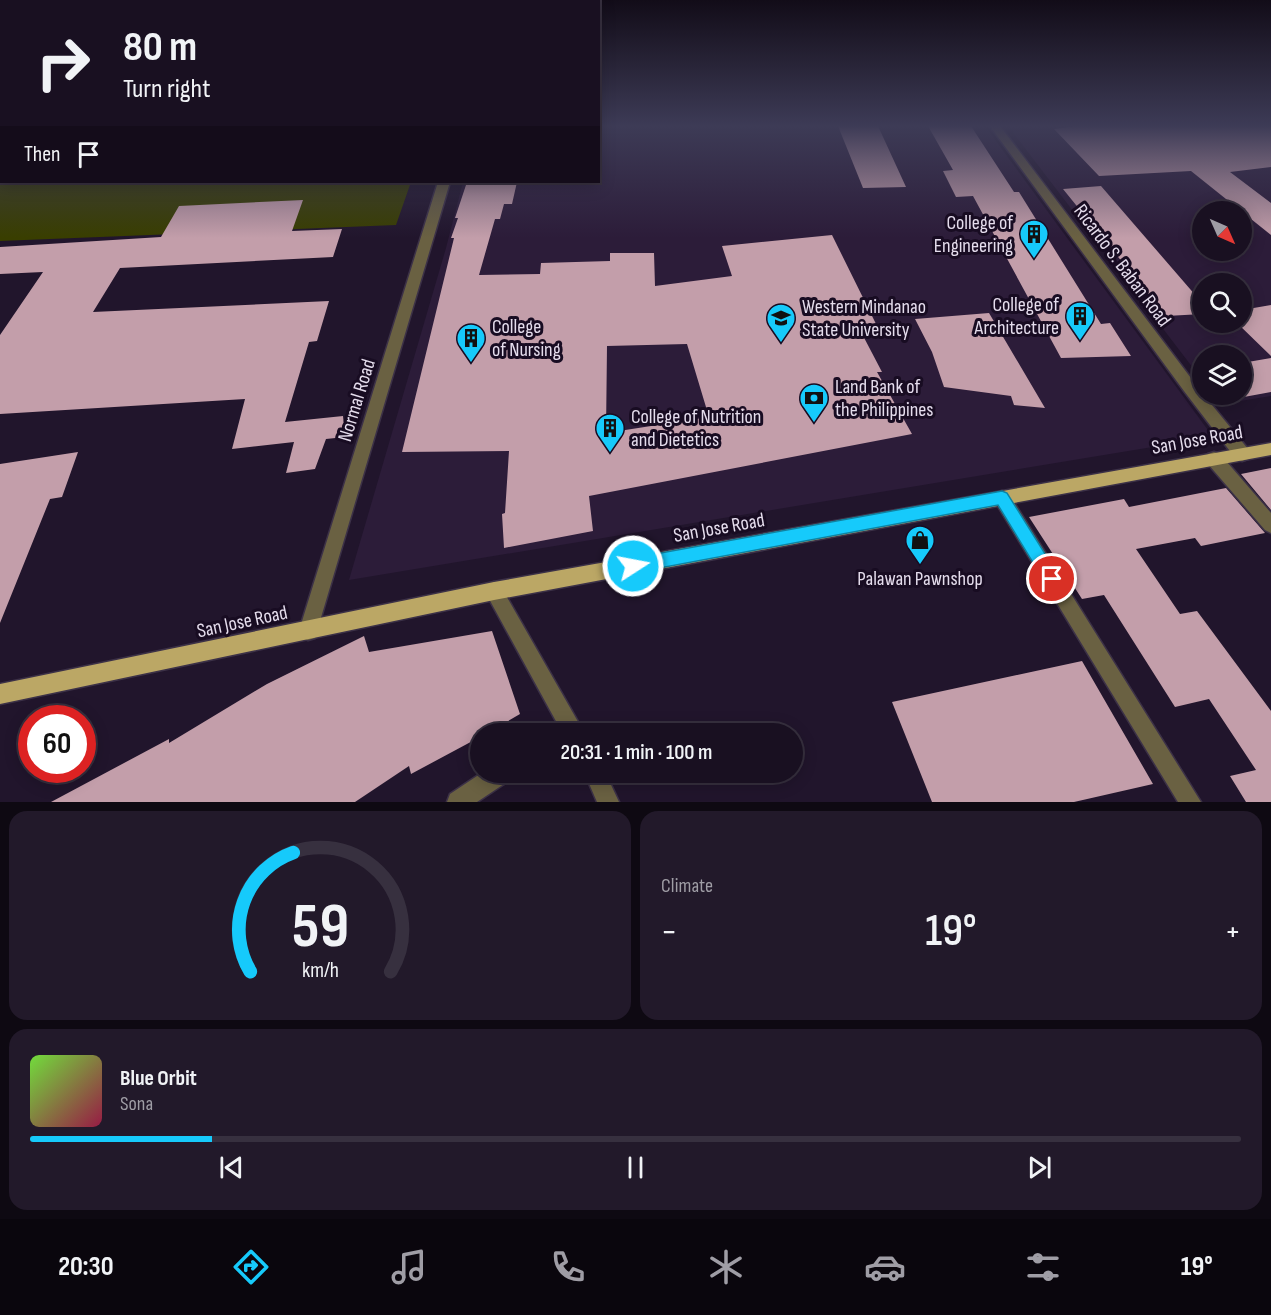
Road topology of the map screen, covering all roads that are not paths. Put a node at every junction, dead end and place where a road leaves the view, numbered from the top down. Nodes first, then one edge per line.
1 (1023, 163) edge
2 (444, 183) edge
3 (1271, 448) edge
4 (1242, 454) junction
5 (1214, 459) junction
6 (1002, 498) junction
7 (1271, 525) edge
8 (494, 591) junction
9 (308, 631) junction
10 (0, 694) edge
11 (565, 723) edge
12 (486, 783) edge
13 (599, 783) edge
14 (459, 802) edge
15 (608, 802) edge
16 (1190, 802) edge

1 - 4 street, Ricardo S. Baban Road
2 - 9 street, Normal Road
3 - 4 main road, San Jose Road
4 - 5 main road, San Jose Road
5 - 6 main road, San Jose Road
5 - 7 street
6 - 8 main road, San Jose Road
6 - 16 street
8 - 9 main road, San Jose Road
8 - 11 street
9 - 10 main road, San Jose Road
12 - 14 street
13 - 15 street

